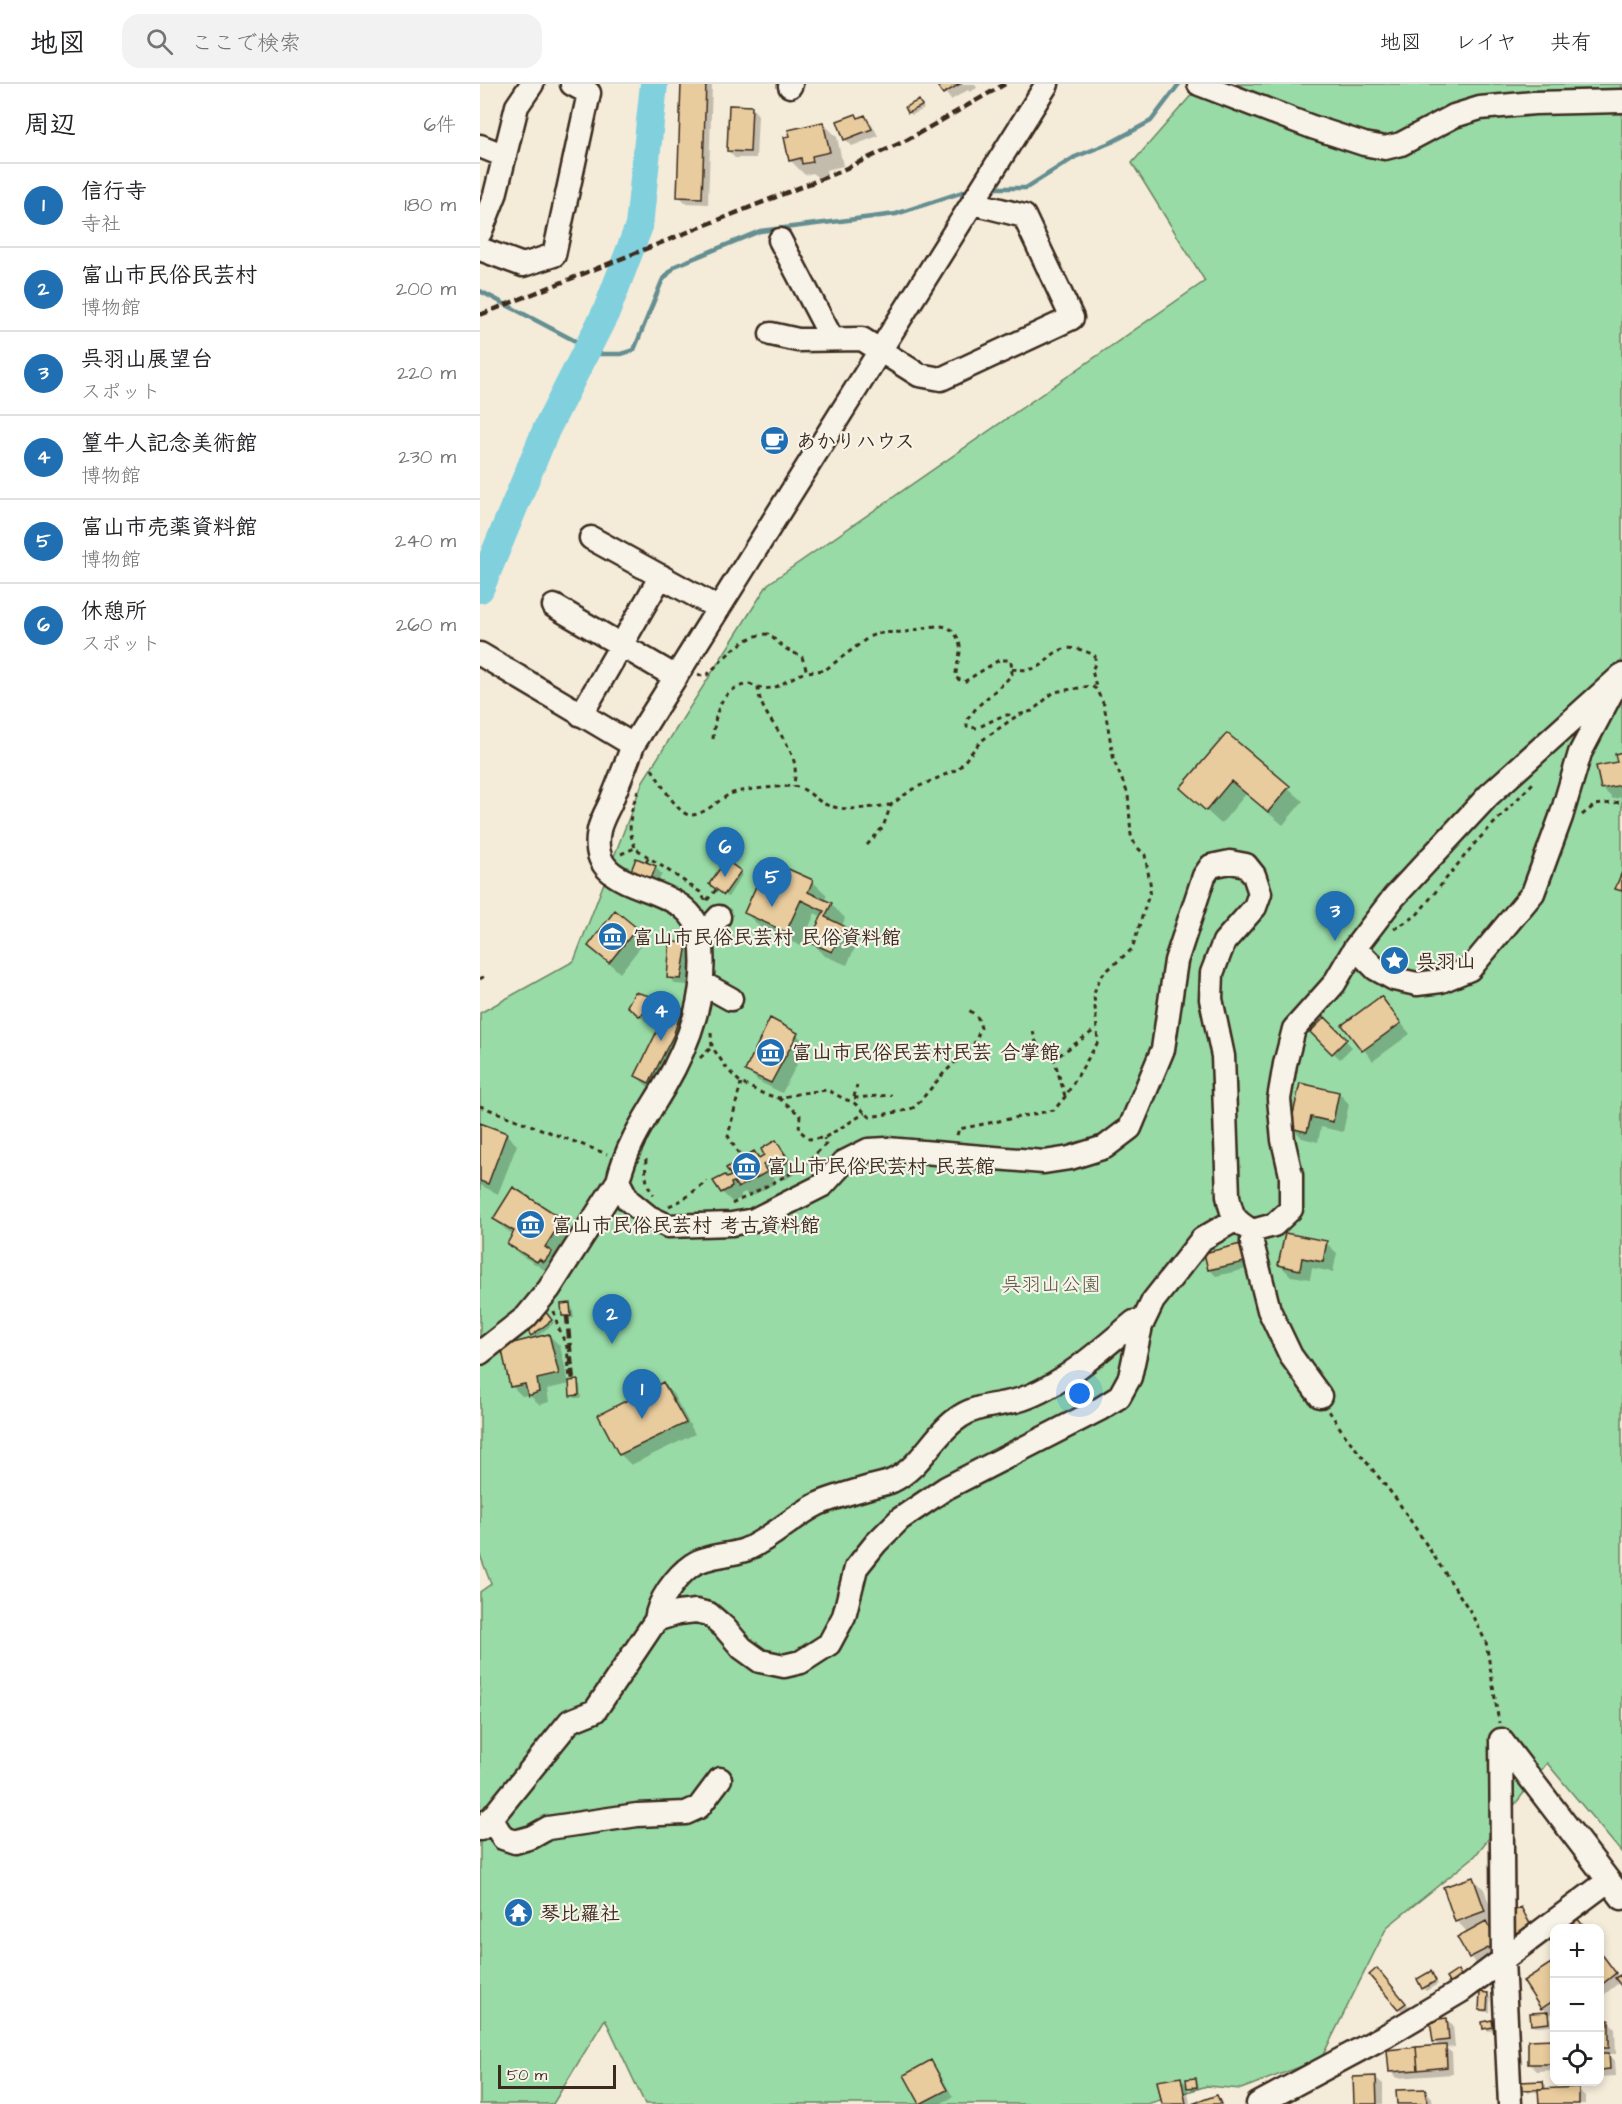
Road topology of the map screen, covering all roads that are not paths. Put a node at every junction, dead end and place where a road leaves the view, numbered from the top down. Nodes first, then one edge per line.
1 (531, 84) edge
2 (572, 84) edge
3 (1047, 84) edge
4 (1199, 84) edge
5 (1622, 100) edge
6 (480, 146) edge
7 (505, 156) junction
8 (973, 203) junction
9 (480, 233) edge
10 (780, 240) dead end
11 (480, 249) edge
12 (771, 334) dead end
13 (832, 339) junction
14 (881, 351) junction
15 (591, 538) dead end
16 (661, 576) junction
17 (554, 606) dead end
18 (718, 608) junction
19 (621, 645) junction
20 (484, 657) edge
21 (680, 671) junction
22 (1621, 676) edge
23 (581, 715) junction
24 (630, 753) junction
25 (713, 909) road end
26 (700, 937) junction
27 (1355, 948) junction
28 (702, 984) junction
29 (731, 999) dead end
30 (620, 1171) junction
31 (1244, 1225) junction
32 (1141, 1326) junction
33 (480, 1353) edge
34 (1320, 1396) road end
35 (656, 1620) junction
36 (720, 1779) dead end
37 (486, 1824) edge
38 (1615, 1889) edge
39 (1503, 1960) junction
40 (1258, 2104) edge
41 (1510, 2104) edge

1 - 7 street
2 - 11 street
3 - 8 street
4 - 5 street
6 - 7 street
7 - 9 street
8 - 14 street
8 - 14 street
10 - 13 street
12 - 13 street
13 - 14 street
14 - 18 street
15 - 16 street
16 - 18 street
16 - 19 street
17 - 19 street
18 - 21 street
19 - 21 street
19 - 23 street
20 - 23 street
21 - 24 street
22 - 27 street
22 - 27 street
23 - 24 street
24 - 26 street
25 - 26 street
26 - 28 street
27 - 31 street
28 - 29 street
28 - 30 street
30 - 31 street
30 - 33 street
31 - 32 street
31 - 34 street
32 - 35 street
32 - 35 street
35 - 37 street
36 - 37 street
38 - 39 street
38 - 39 street
39 - 40 street
39 - 41 street

